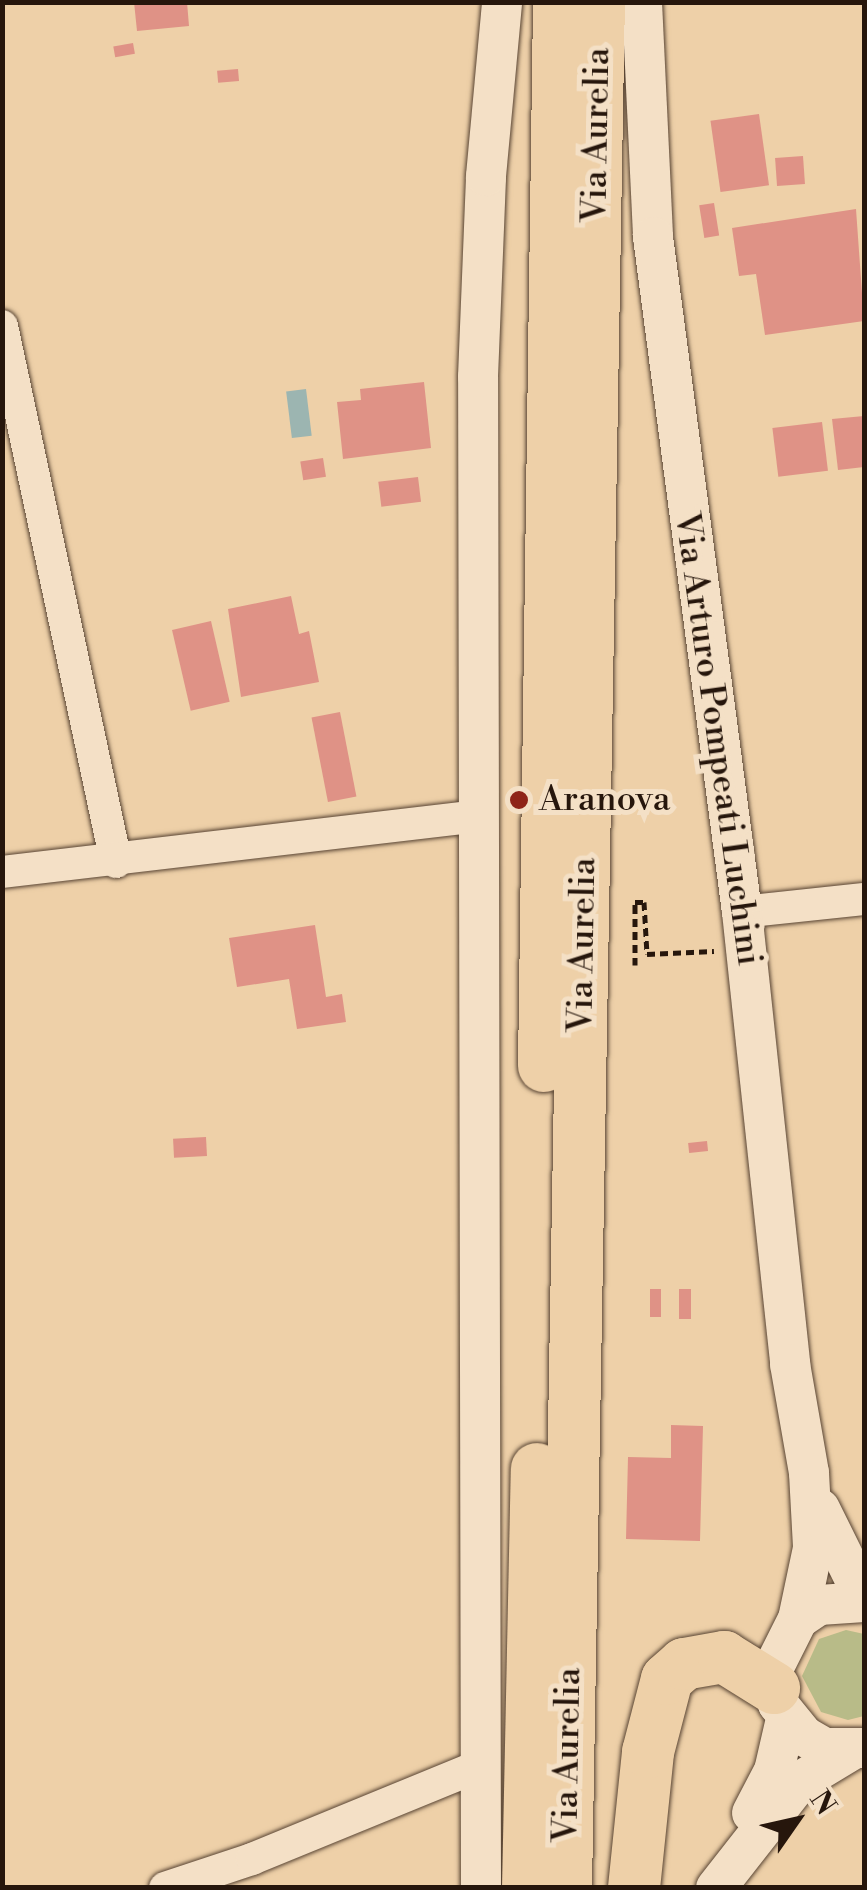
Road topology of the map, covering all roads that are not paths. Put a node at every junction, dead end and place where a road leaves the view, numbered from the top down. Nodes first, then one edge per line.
1 (502, 2) edge
2 (559, 2) edge
3 (598, 2) edge
4 (642, 2) edge
5 (2, 326) edge
6 (478, 816) junction
7 (116, 862) junction
8 (2, 872) edge
9 (864, 899) edge
10 (744, 931) junction
11 (810, 1474) junction
12 (864, 1600) edge
13 (798, 1618) junction
14 (780, 1704) junction
15 (857, 1750) edge
16 (482, 1765) junction
17 (164, 1888) edge
18 (481, 1888) edge
19 (528, 1888) edge
20 (566, 1888) edge
21 (634, 1888) edge
22 (716, 1888) edge

1 - 6 street
2 - 19 highway, Via Aurelia
3 - 20 highway, Via Aurelia
4 - 10 street, Via Arturo Pompeati Luchini
5 - 7 street
6 - 7 street
6 - 16 street
7 - 8 street
9 - 10 street
10 - 11 street, Via Arturo Pompeati Luchini
11 - 12 street, Via Arturo Pompeati Luchini
11 - 13 street, Via Arturo Pompeati Luchini
12 - 13 street
13 - 14 street, Via Arturo Pompeati Luchini
14 - 15 street
14 - 21 highway
14 - 22 street
15 - 22 street
16 - 17 street
16 - 18 street

